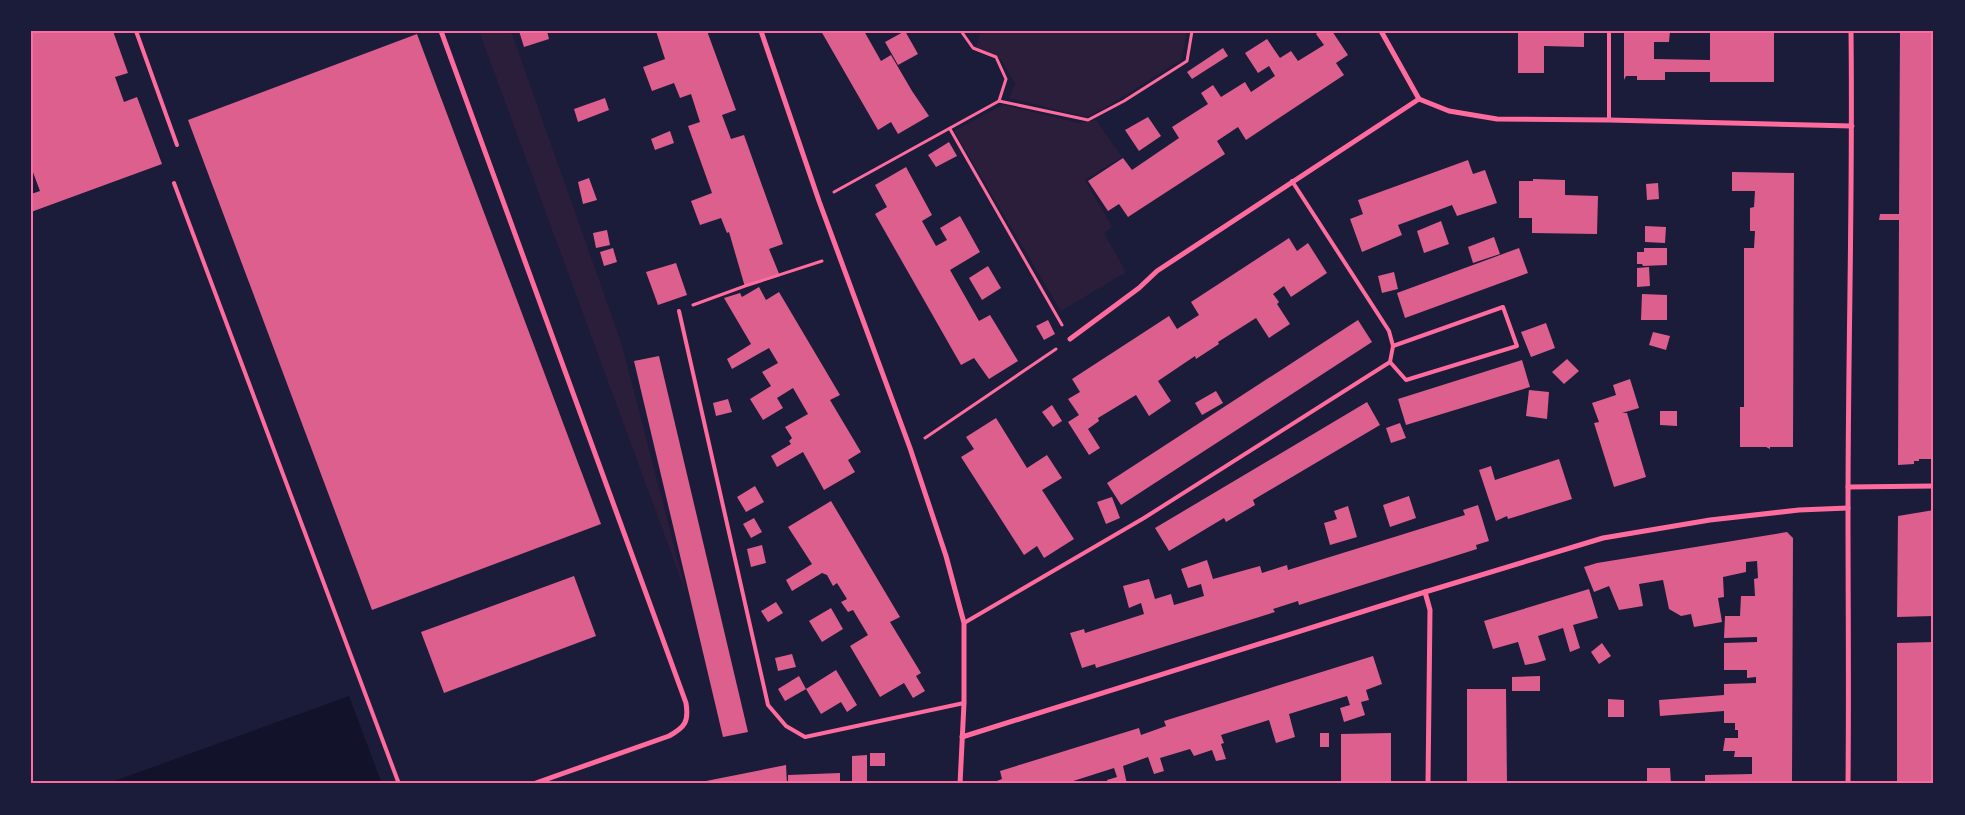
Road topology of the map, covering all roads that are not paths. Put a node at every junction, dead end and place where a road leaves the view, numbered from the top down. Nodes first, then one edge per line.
1 (136, 31) edge
2 (440, 31) edge
3 (761, 31) edge
4 (1381, 31) edge
5 (1609, 31) edge
6 (1851, 31) edge
7 (1419, 99) junction
8 (1609, 120) junction
9 (1852, 126) junction
10 (177, 145) dead end
11 (1292, 181) junction
12 (174, 183) dead end
13 (679, 311) road end
14 (1070, 339) road end
15 (1393, 346) junction
16 (1390, 362) junction
17 (1934, 486) edge
18 (1848, 487) junction
19 (1848, 508) junction
20 (1425, 592) junction
21 (964, 623) junction
22 (964, 703) junction
23 (962, 737) junction
24 (399, 784) edge
25 (533, 784) edge
26 (960, 784) edge
27 (1428, 784) edge
28 (1848, 784) edge

1 - 10 lane
2 - 25 street
3 - 21 street
4 - 7 street
5 - 8 lane
6 - 9 street
7 - 8 street
7 - 11 street
8 - 9 street
9 - 18 street
11 - 14 street
11 - 15 lane
12 - 24 lane
13 - 22 lane
15 - 16 lane
15 - 16 lane
16 - 21 lane
17 - 18 street
18 - 19 street
19 - 20 street
19 - 28 street
20 - 23 street
20 - 27 street
21 - 22 street
22 - 23 street
23 - 26 street

